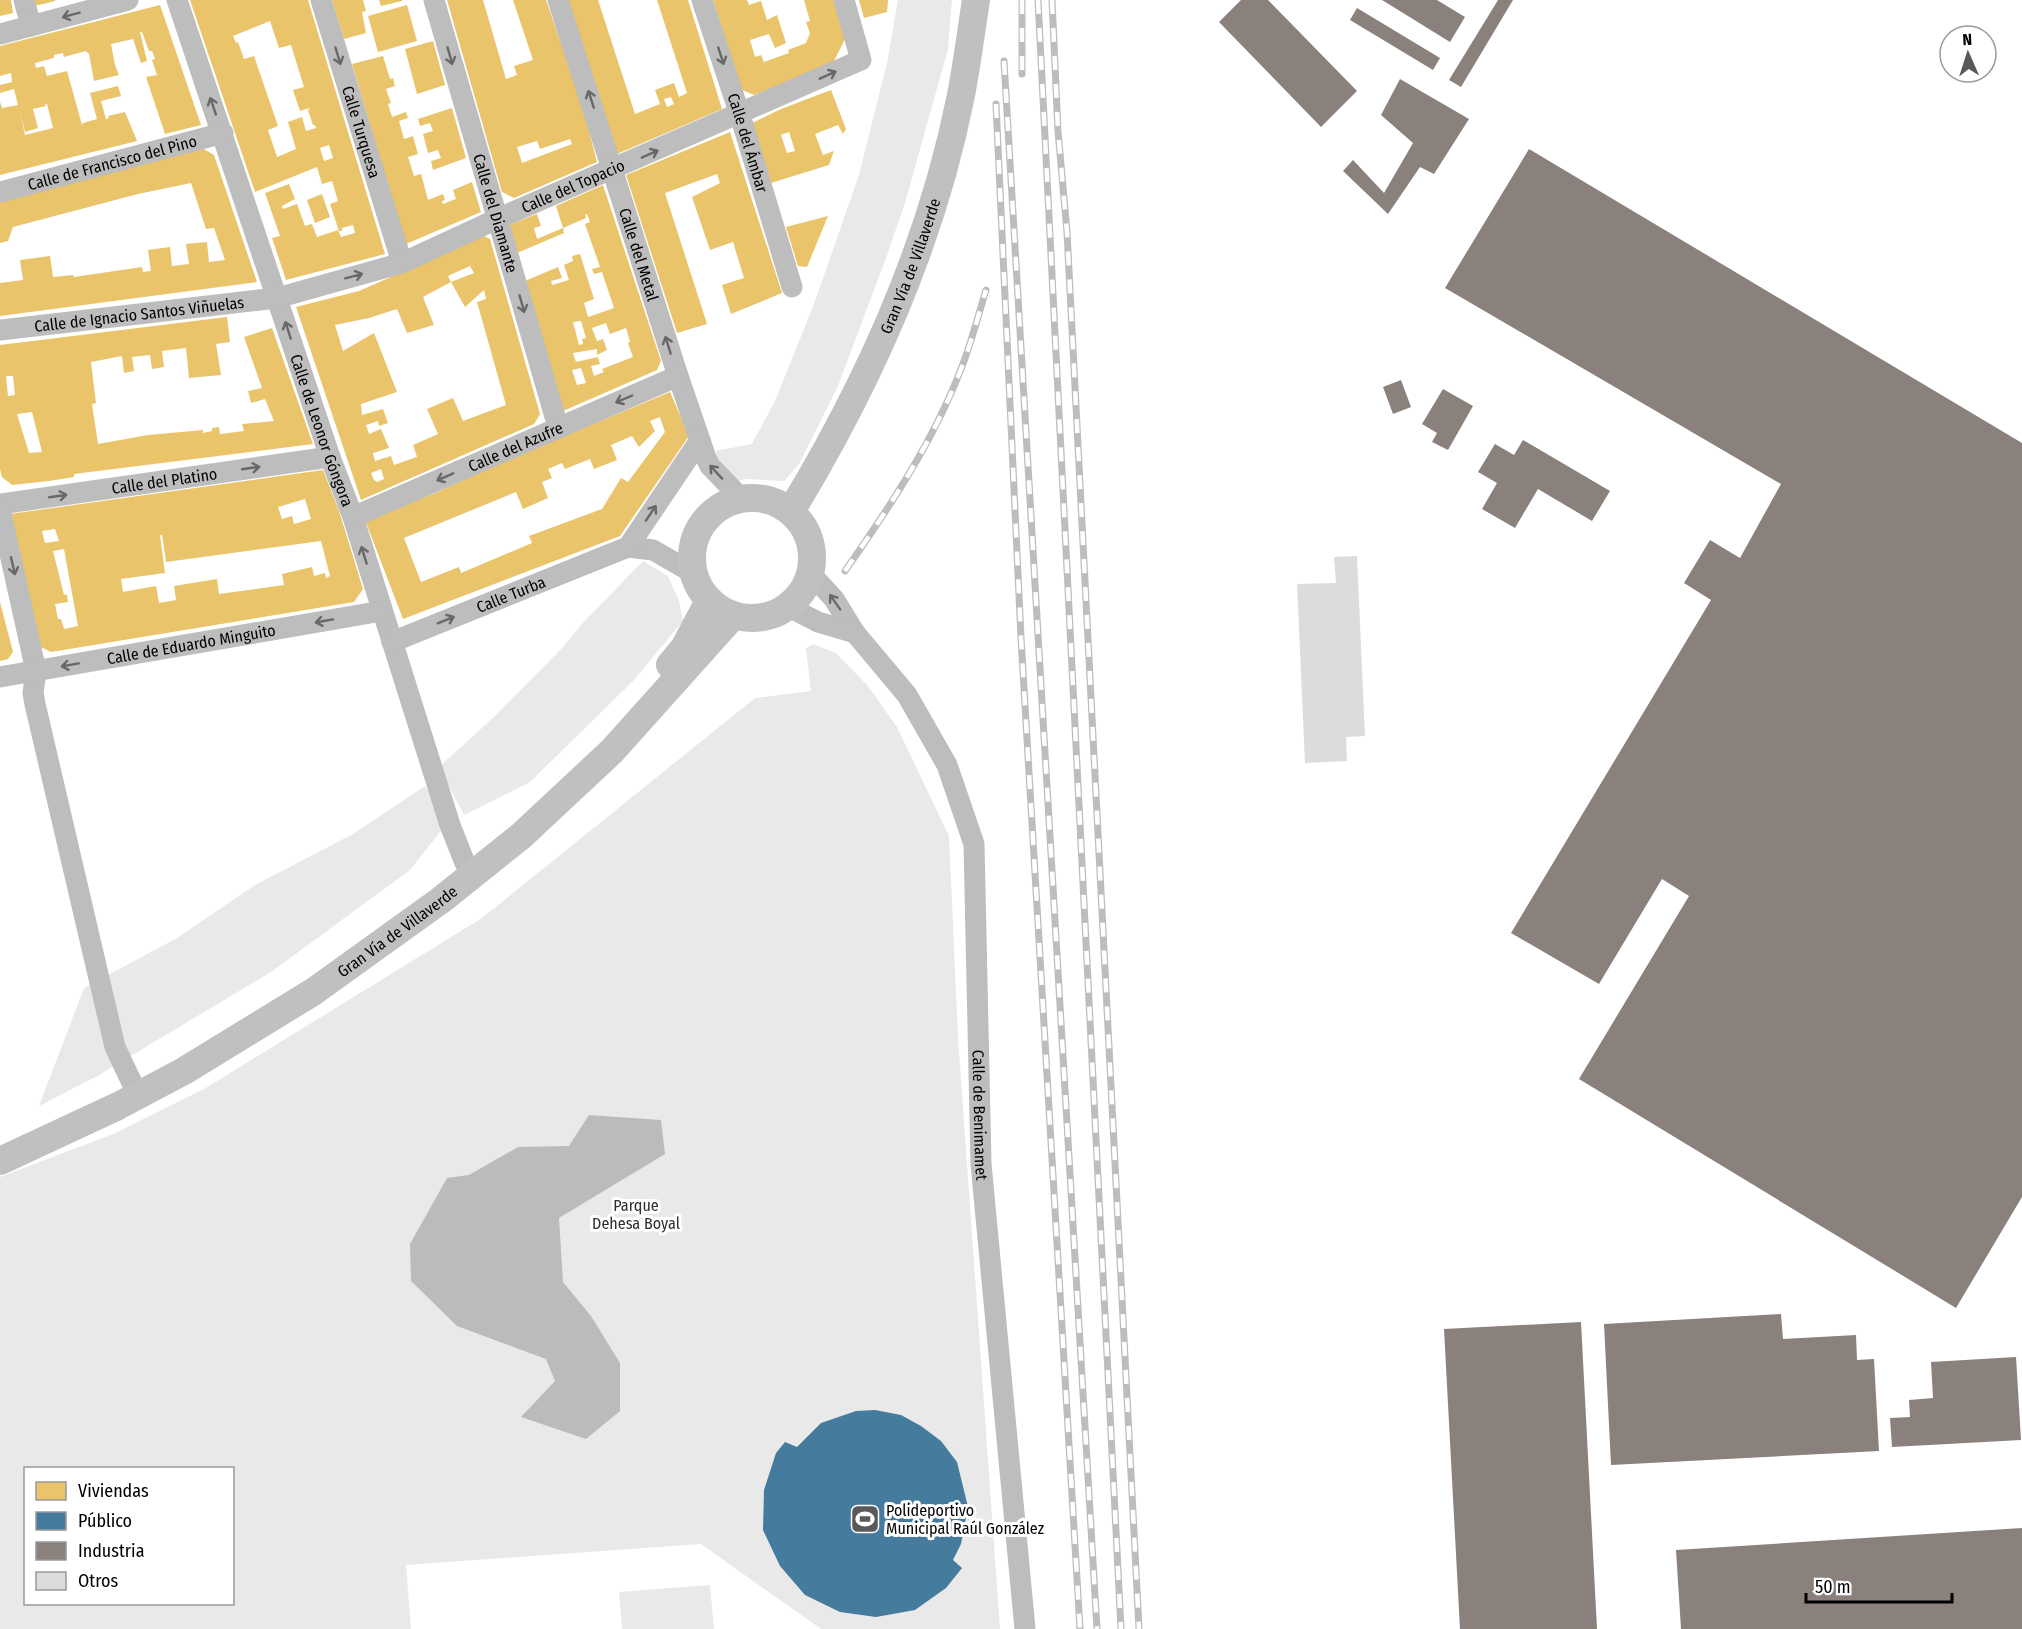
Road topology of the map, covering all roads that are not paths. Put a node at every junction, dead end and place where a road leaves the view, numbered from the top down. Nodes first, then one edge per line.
1 (24, 0) edge
2 (128, 0) edge
3 (177, 0) edge
4 (321, 0) edge
5 (434, 0) edge
6 (558, 0) edge
7 (702, 0) edge
8 (844, 0) edge
9 (966, 0) edge
10 (976, 0) edge
11 (31, 26) junction
12 (0, 34) edge
13 (740, 115) junction
14 (223, 133) junction
15 (613, 170) junction
16 (0, 192) edge
17 (497, 219) junction
18 (402, 263) junction
19 (792, 287) dead end
20 (277, 297) junction
21 (0, 330) edge
22 (678, 376) junction
23 (558, 427) junction
24 (700, 440) junction
25 (330, 457) junction
26 (741, 498) junction
27 (0, 504) edge
28 (782, 506) junction
29 (0, 509) edge
30 (353, 517) junction
31 (628, 547) junction
32 (693, 573) junction
33 (811, 574) junction
34 (709, 601) junction
35 (789, 607) junction
36 (382, 611) junction
37 (733, 616) junction
38 (855, 633) junction
39 (392, 642) junction
40 (36, 671) junction
41 (0, 677) edge
42 (465, 863) junction
43 (133, 1085) junction
44 (50, 1132) junction
45 (0, 1145) edge
46 (0, 1161) edge
47 (1025, 1629) edge

1 - 11 street
2 -> 11 street
14 -> 3 street, Calle de Leonor Góngora
4 -> 18 street, Calle Turquesa
5 -> 17 street, Calle del Diamante
15 -> 6 street, Calle del Metal
7 -> 13 street, Calle del Ámbar
13 -> 8 street, Calle del Topacio
9 - 28 street, Gran Vía de Villaverde
10 - 28 street, Gran Vía de Villaverde
11 - 12 street
15 -> 13 street, Calle del Topacio
13 - 19 street, Calle del Ámbar
14 - 16 street, Calle de Francisco del Pino
14 - 20 street, Calle de Leonor Góngora
15 - 17 street, Calle del Topacio
22 -> 15 street, Calle del Metal
17 - 18 street, Calle del Topacio
17 -> 23 street, Calle del Diamante
20 -> 18 street, Calle del Topacio
20 - 21 street, Calle de Ignacio Santos Viñuelas
25 -> 20 street, Calle de Leonor Góngora
22 -> 23 street, Calle del Azufre
22 - 24 street, Calle del Metal
23 -> 30 street, Calle del Azufre
26 -> 24 street, Calle del Metal
31 -> 24 street
27 -> 25 street, Calle del Platino
25 - 30 street, Calle de Leonor Góngora
26 - 28 street
26 - 32 street
28 - 33 street
29 -> 40 street
36 -> 30 street, Calle de Leonor Góngora
31 - 32 street
39 -> 31 street, Calle Turba
32 - 34 street
33 - 35 street
38 -> 33 street, Calle de Benimamet
34 - 37 street
34 - 42 street, Gran Vía de Villaverde
35 - 37 street
35 - 38 street
36 - 39 street, Calle de Leonor Góngora
36 -> 40 street, Calle de Eduardo Minguito
37 - 44 street, Gran Vía de Villaverde
38 - 47 street, Calle de Benimamet
39 - 42 street, Calle de Leonor Góngora
40 - 41 street, Calle de Eduardo Minguito
40 - 43 street
42 - 43 street, Gran Vía de Villaverde
43 - 44 street, Gran Vía de Villaverde
44 - 45 street, Gran Vía de Villaverde
44 - 46 street, Gran Vía de Villaverde

